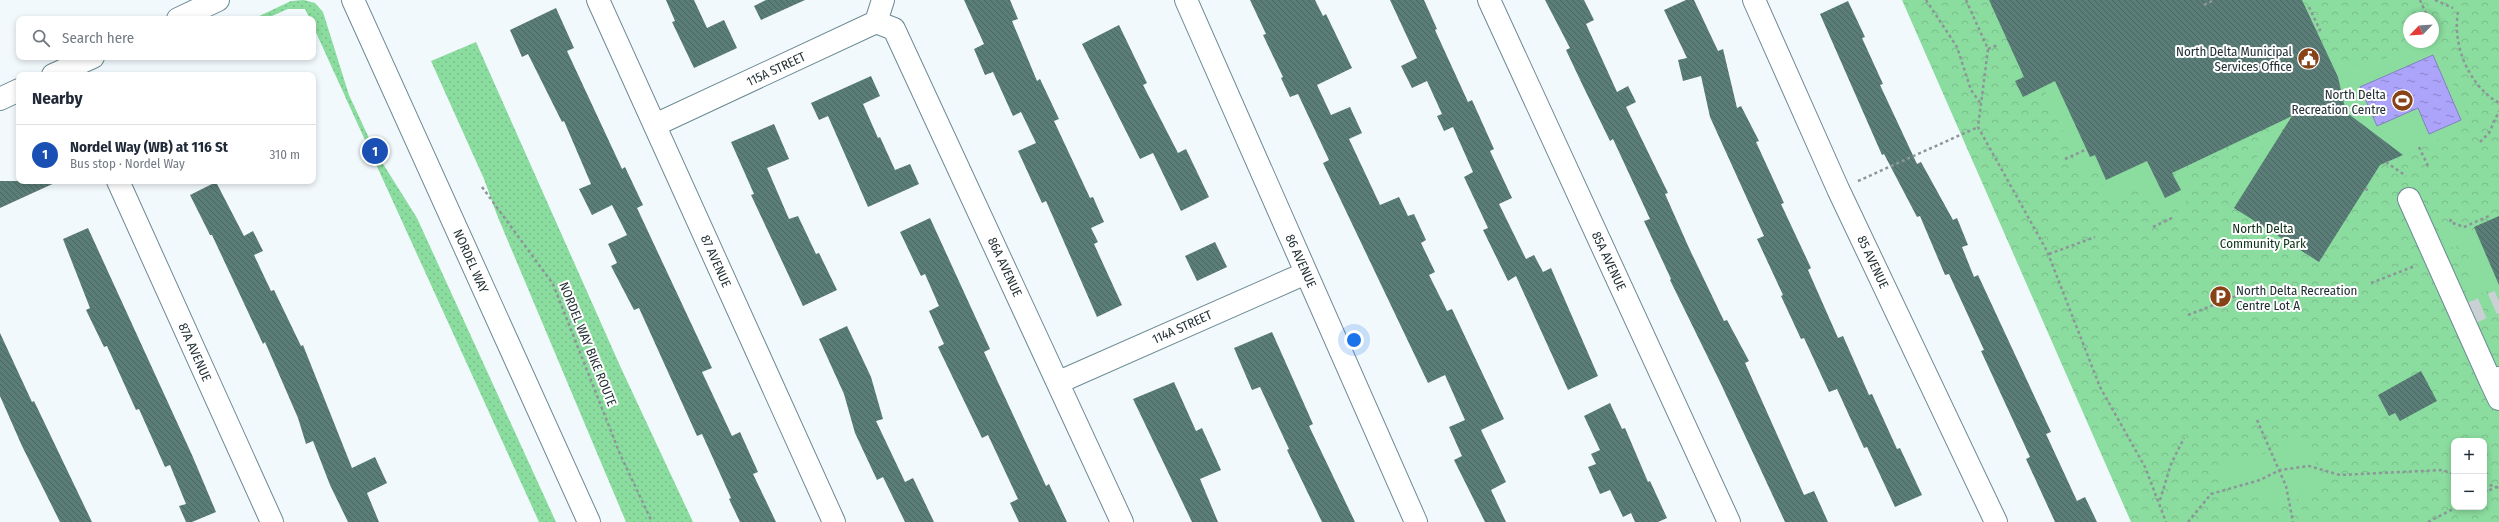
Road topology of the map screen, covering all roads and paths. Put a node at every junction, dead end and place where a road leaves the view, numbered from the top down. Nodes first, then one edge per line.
1 (218, 0) edge
2 (353, 0) edge
3 (598, 0) edge
4 (883, 0) edge
5 (1186, 0) edge
6 (1489, 0) edge
7 (1754, 0) edge
8 (1926, 0) edge
9 (1966, 0) edge
10 (2214, 0) edge
11 (2435, 0) edge
12 (2418, 1) edge
13 (2204, 5) dead end
14 (2309, 7) dead end
15 (2453, 8) dead end
16 (2424, 12) edge
17 (2458, 12) dead end
18 (184, 16) edge
19 (876, 22) junction
20 (2316, 32) dead end
21 (1998, 45) dead end
22 (1988, 49) junction
23 (87, 60) edge
24 (65, 72) edge
25 (16, 91) edge
26 (0, 99) edge
27 (2499, 103) edge
28 (1981, 104) junction
29 (2499, 111) edge
30 (655, 125) junction
31 (1978, 127) junction
32 (2480, 142) dead end
33 (2420, 147) dead end
34 (2087, 149) dead end
35 (2065, 159) dead end
36 (2386, 162) dead end
37 (2428, 166) dead end
38 (2406, 176) dead end
39 (1854, 183) dead end
40 (119, 184) edge
41 (482, 187) dead end
42 (2366, 188) dead end
43 (2368, 194) dead end
44 (2409, 200) dead end
45 (2489, 216) dead end
46 (2174, 217) dead end
47 (2451, 218) dead end
48 (2153, 226) dead end
49 (2095, 237) dead end
50 (2049, 254) junction
51 (2408, 269) dead end
52 (1306, 273) junction
53 (2371, 283) dead end
54 (2335, 287) dead end
55 (2252, 290) dead end
56 (2327, 296) dead end
57 (2188, 314) dead end
58 (1059, 382) junction
59 (2496, 386) edge
60 (2257, 420) dead end
61 (2184, 438) dead end
62 (2280, 470) junction
63 (2451, 473) edge
64 (2487, 484) edge
65 (2498, 487) edge
66 (2487, 492) edge
67 (2160, 501) junction
68 (2451, 510) edge
69 (272, 522) edge
70 (589, 522) edge
71 (652, 522) edge
72 (834, 522) edge
73 (1122, 522) edge
74 (1416, 522) edge
75 (1729, 522) edge
76 (1996, 522) edge
77 (2166, 522) edge
78 (2188, 522) edge
79 (2292, 522) edge
80 (2428, 522) edge

1 - 18 street
2 - 70 street, NORDEL WAY
3 - 30 street, 87 AVENUE
4 - 19 street
5 - 52 street, 86 AVENUE
6 - 75 street, 85A AVENUE
7 - 76 street, 85 AVENUE
8 - 28 path
9 - 22 path
10 - 13 path
11 - 15 path
12 - 16 path
14 - 20 path
17 - 27 path
19 - 30 street, 115A STREET
19 - 58 street, 86A AVENUE
21 - 22 path
22 - 28 path
23 - 24 street
25 - 26 street
28 - 31 path
29 - 32 path
30 - 72 street, 87 AVENUE
31 - 39 path
31 - 50 path
33 - 37 path
34 - 35 path
36 - 38 path
40 - 69 street, 87A AVENUE
41 - 71 path, NORDEL WAY BIKE ROUTE
42 - 43 path
44 - 59 street
45 - 47 path
46 - 48 path
49 - 50 path
50 - 67 path
51 - 53 path
52 - 58 street, 114A STREET
52 - 74 street, 86 AVENUE
54 - 56 path
55 - 57 path
58 - 73 street, 86A AVENUE
60 - 62 path
61 - 67 path
62 - 63 path
62 - 78 path
62 - 79 path
64 - 65 path
65 - 66 path
67 - 77 path
68 - 80 path

